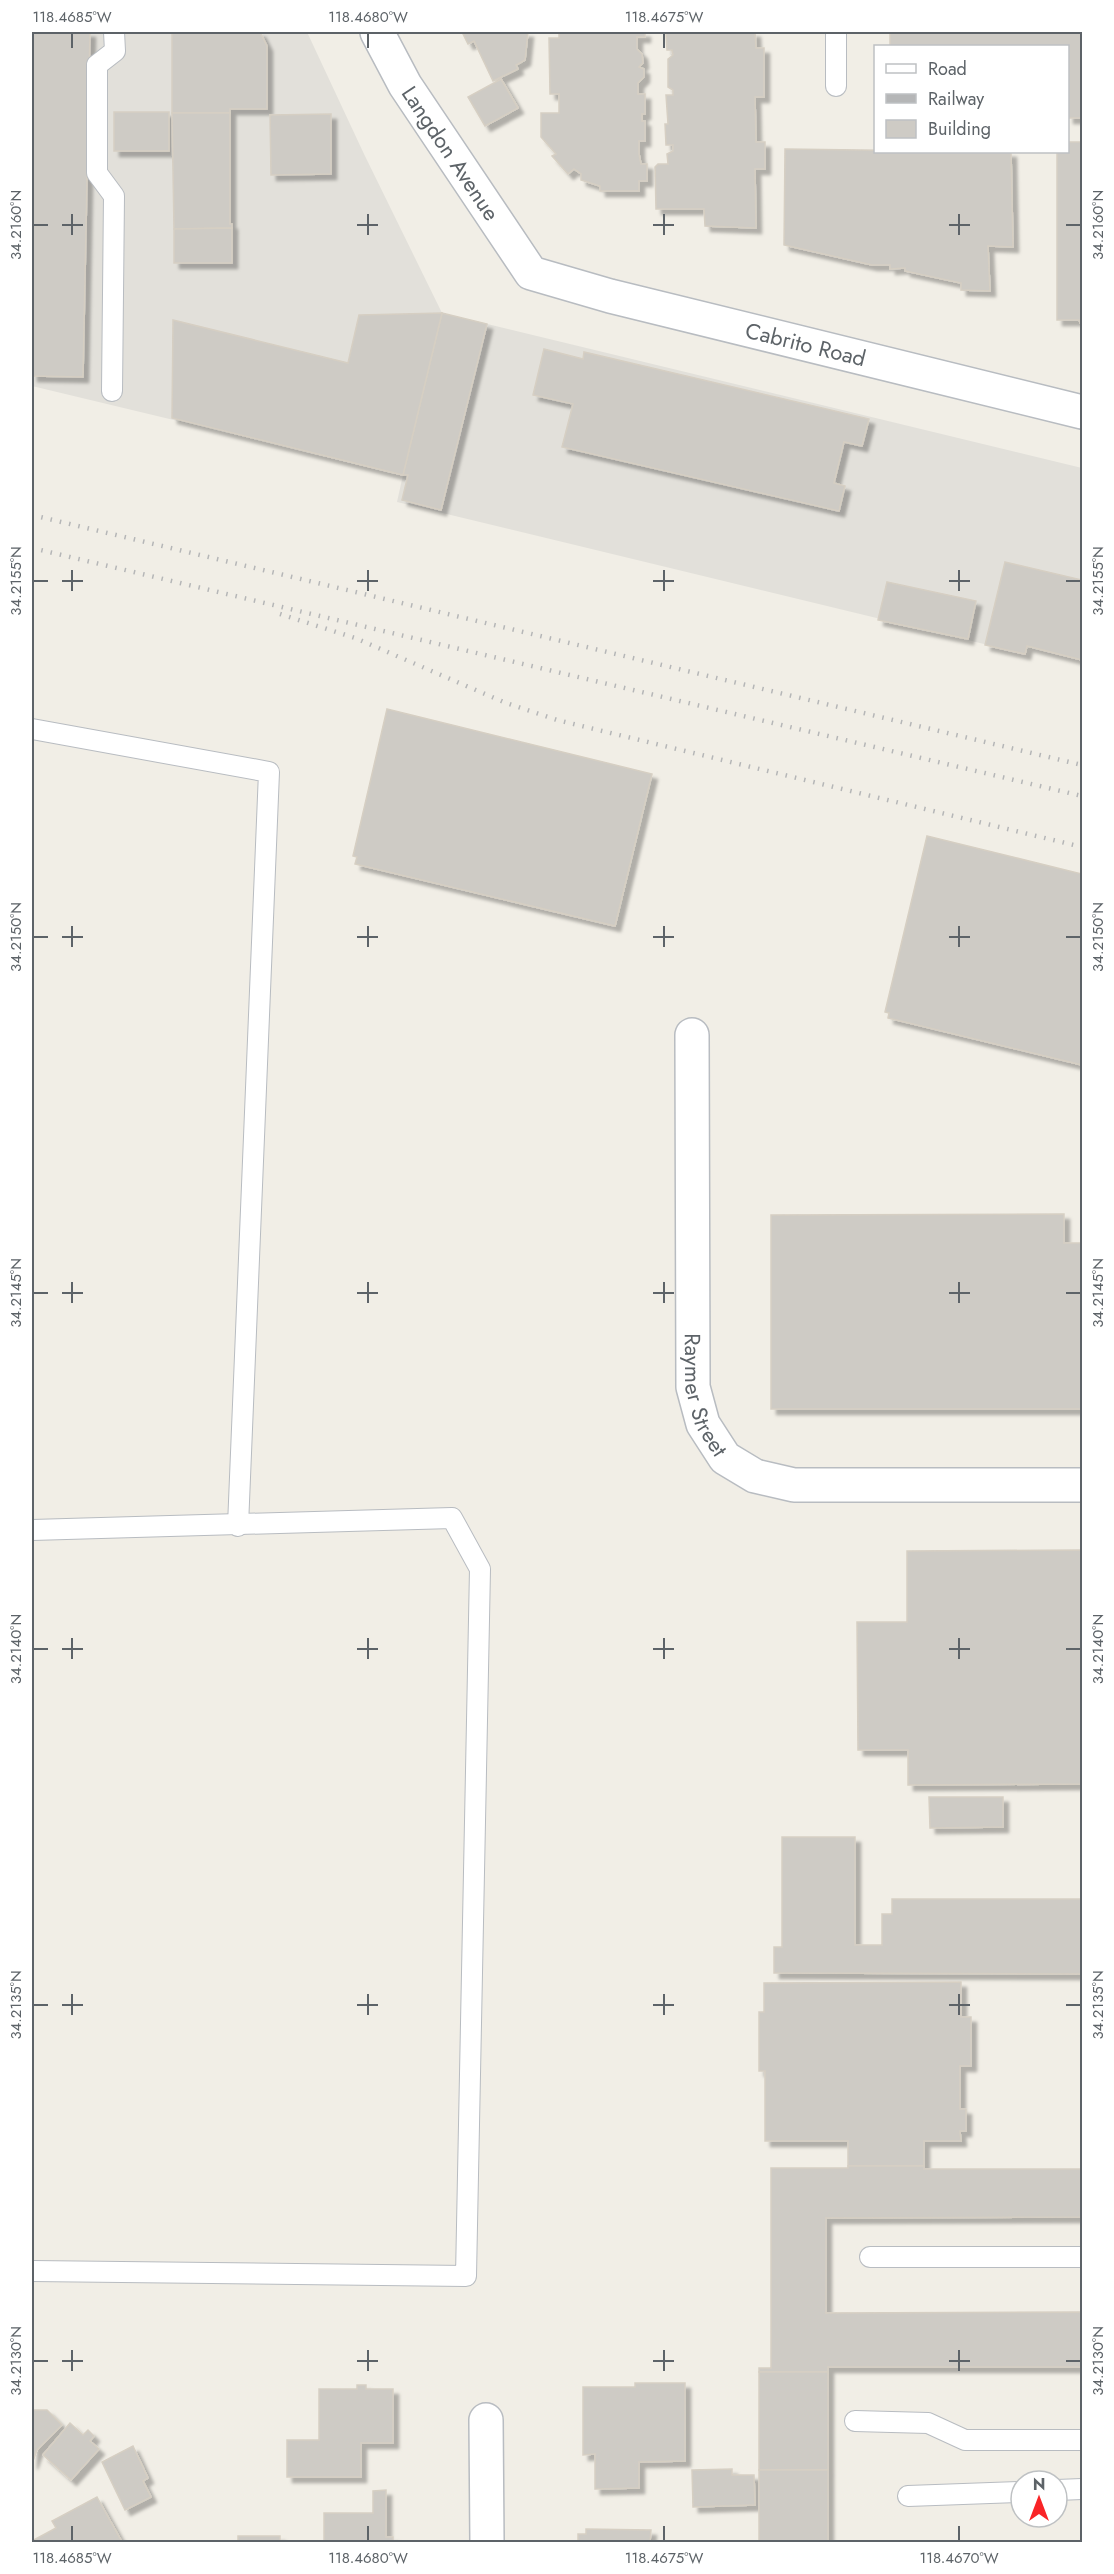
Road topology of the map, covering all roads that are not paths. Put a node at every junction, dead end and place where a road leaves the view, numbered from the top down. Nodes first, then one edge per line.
1 (114, 32) edge
2 (377, 32) edge
3 (836, 32) edge
4 (836, 86) dead end
5 (531, 273) joint
6 (112, 391) dead end
7 (1083, 412) edge
8 (32, 729) edge
9 (692, 1035) dead end
10 (1083, 1485) edge
11 (238, 1526) junction
12 (32, 1530) edge
13 (870, 2257) dead end
14 (1083, 2257) edge
15 (32, 2271) edge
16 (486, 2420) dead end
17 (855, 2421) dead end
18 (1083, 2440) edge
19 (1009, 2492) edge
20 (908, 2496) dead end
21 (487, 2542) edge

1 - 6 lane
2 - 5 street, Langdon Avenue
3 - 4 lane
5 - 7 street, Cabrito Road
8 - 11 lane
9 - 10 street, Raymer Street
11 - 12 lane
11 - 15 lane
13 - 14 lane
16 - 21 street
17 - 18 lane
19 - 20 lane

